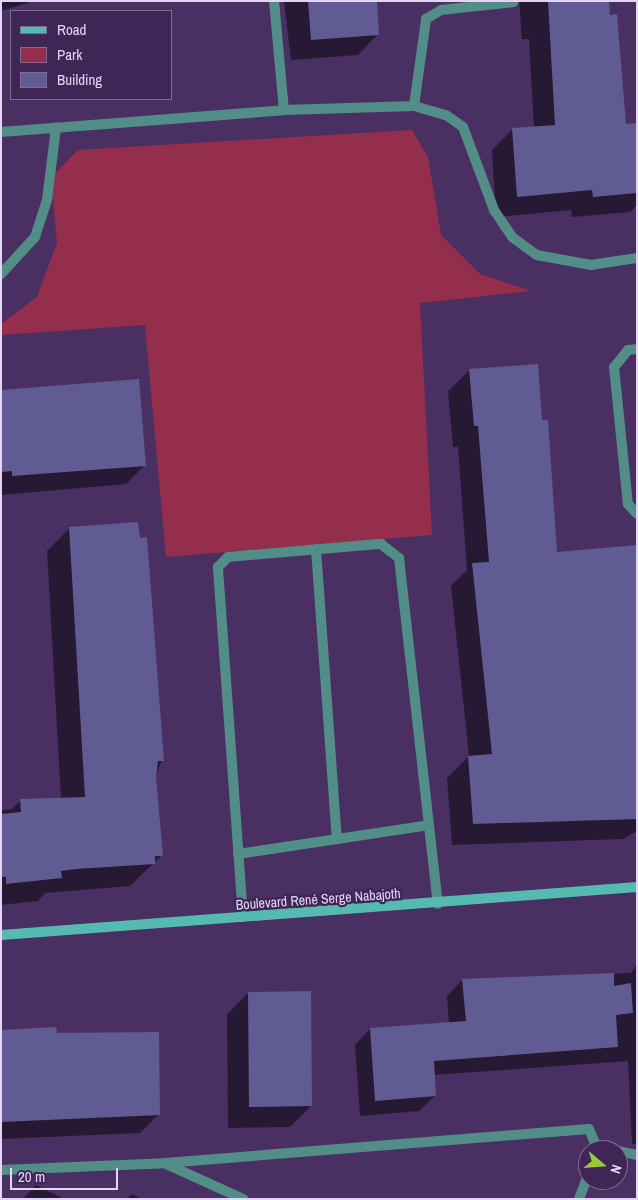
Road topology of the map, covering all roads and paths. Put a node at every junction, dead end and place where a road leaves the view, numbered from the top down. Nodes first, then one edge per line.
1 (274, 1) edge
2 (514, 2) edge
3 (414, 106) junction
4 (284, 110) junction
5 (56, 128) junction
6 (1, 132) edge
7 (637, 258) edge
8 (1, 274) edge
9 (637, 349) edge
10 (637, 514) edge
11 (316, 548) junction
12 (429, 825) junction
13 (337, 839) junction
14 (238, 854) junction
15 (637, 887) edge
16 (438, 904) junction
17 (244, 917) junction
18 (1, 935) edge
19 (594, 1140) edge
20 (165, 1164) junction
21 (1, 1170) edge
22 (243, 1199) edge

1 - 4 street
2 - 3 street
3 - 4 street
3 - 7 street
4 - 5 street
5 - 6 street
5 - 8 street
9 - 10 street
11 - 12 street
11 - 13 street
11 - 14 street
12 - 13 street
12 - 16 street
13 - 14 street
14 - 17 street
15 - 16 street, Boulevard René Serge Nabajoth
16 - 17 street, Boulevard René Serge Nabajoth
17 - 18 street, Boulevard René Serge Nabajoth
19 - 20 street
20 - 21 street
20 - 22 street

